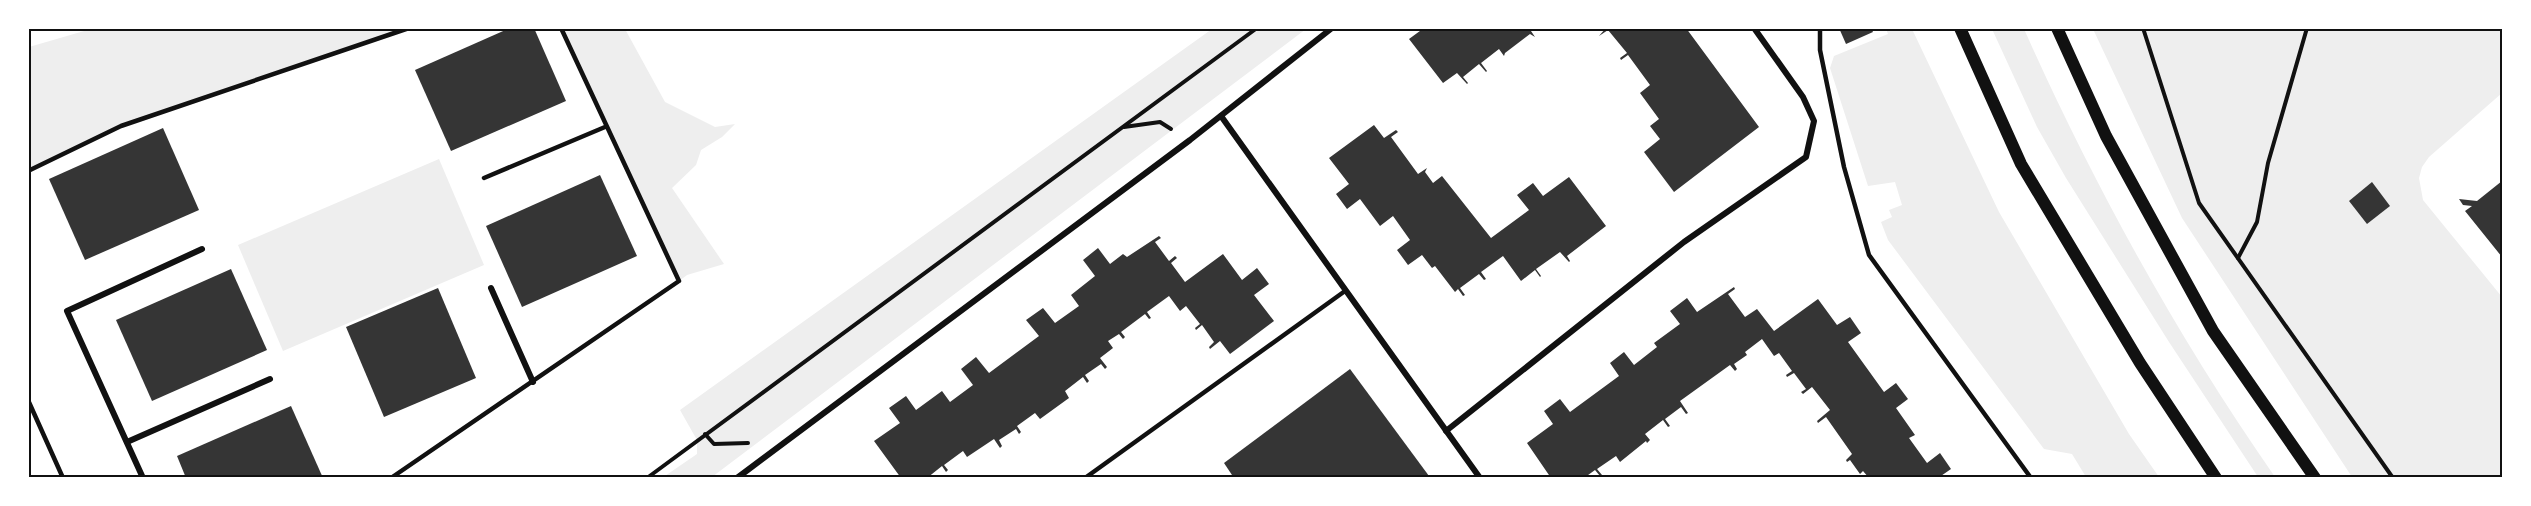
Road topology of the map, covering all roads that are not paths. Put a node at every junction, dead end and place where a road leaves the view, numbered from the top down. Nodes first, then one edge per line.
1 (409, 28) edge
2 (561, 28) edge
3 (1332, 28) edge
4 (1754, 28) edge
5 (1820, 28) edge
6 (1960, 28) edge
7 (2058, 28) edge
8 (1221, 116) junction
9 (605, 127) junction
10 (28, 171) edge
11 (484, 178) dead end
12 (202, 249) dead end
13 (491, 288) dead end
14 (1345, 291) junction
15 (270, 379) dead end
16 (533, 382) junction
17 (28, 400) edge
18 (1446, 432) junction
19 (127, 442) junction
20 (63, 477) edge
21 (142, 477) edge
22 (391, 477) edge
23 (737, 477) edge
24 (1084, 477) edge
25 (1480, 477) edge
26 (2031, 477) edge
27 (2216, 477) edge
28 (2315, 477) edge

1 - 10 lane
2 - 9 lane
3 - 8 street
4 - 18 street
5 - 26 lane
6 - 27 main road
7 - 28 main road
8 - 14 street
8 - 23 street
9 - 11 lane
9 - 16 lane
12 - 19 street
13 - 16 street
14 - 18 street
14 - 24 lane
15 - 19 street
16 - 22 lane
17 - 20 lane
18 - 25 street
19 - 21 street

